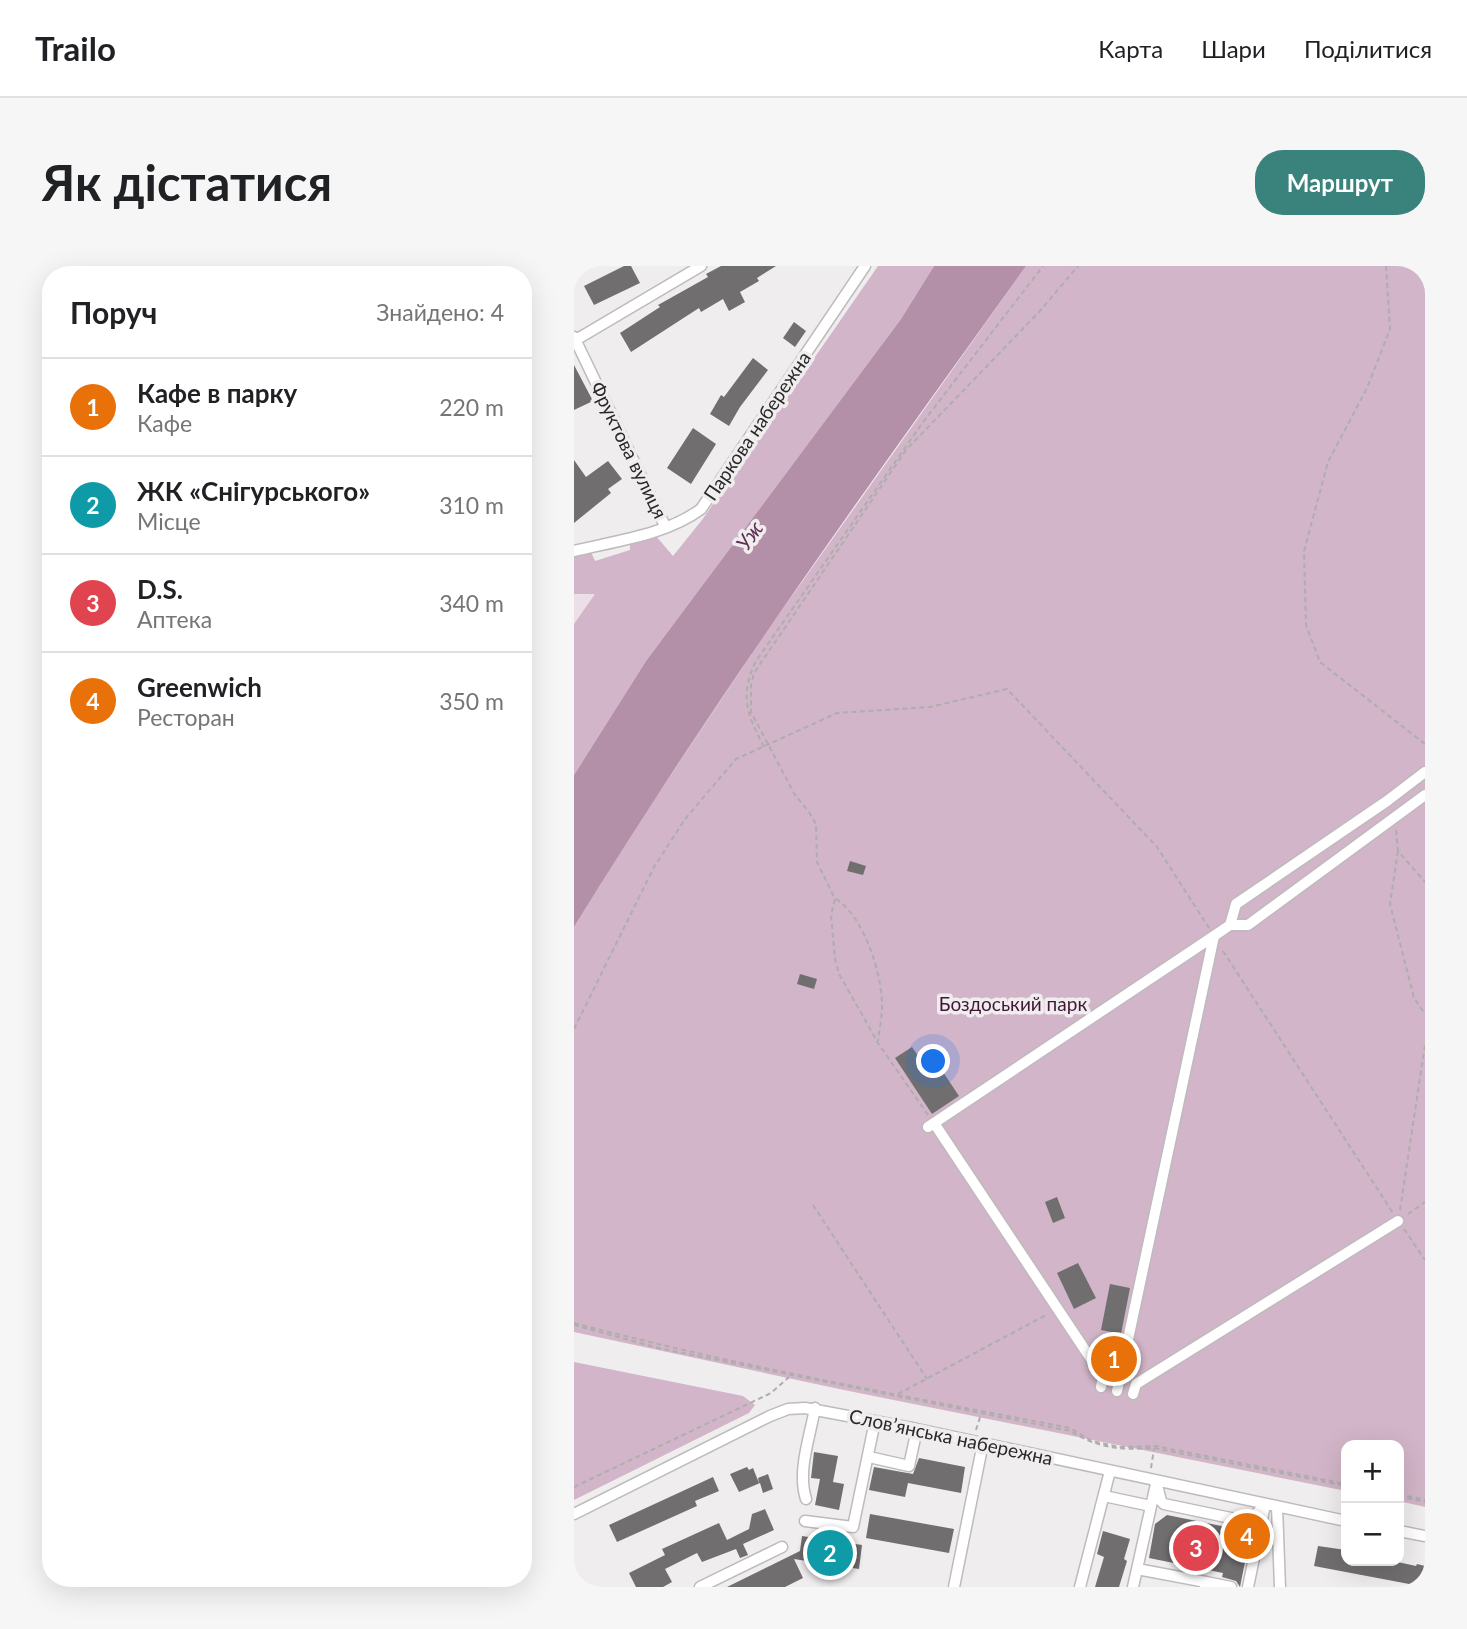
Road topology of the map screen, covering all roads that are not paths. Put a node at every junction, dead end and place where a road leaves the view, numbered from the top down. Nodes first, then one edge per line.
1 (701, 266) edge
2 (865, 266) edge
3 (575, 339) edge
4 (665, 526) junction
5 (574, 551) edge
6 (1425, 772) edge
7 (1425, 795) edge
8 (1230, 925) junction
9 (1214, 936) junction
10 (1398, 1221) road end
11 (1101, 1387) dead end
12 (1117, 1391) dead end
13 (1133, 1394) dead end
14 (815, 1408) junction
15 (875, 1421) junction
16 (918, 1429) junction
17 (982, 1443) junction
18 (869, 1457) junction
19 (1110, 1471) junction
20 (1152, 1480) junction
21 (1104, 1496) junction
22 (806, 1499) dead end
23 (1265, 1505) junction
24 (1151, 1506) junction
25 (1277, 1507) junction
26 (574, 1514) edge
27 (1341, 1520) edge
28 (805, 1521) dead end
29 (1404, 1532) edge
30 (1425, 1536) edge
31 (782, 1547) dead end
32 (1137, 1569) junction
33 (1206, 1584) edge
34 (1284, 1586) edge
35 (700, 1587) edge
36 (954, 1587) edge
37 (1080, 1587) edge
38 (1133, 1587) edge
39 (1231, 1587) edge
40 (1248, 1587) edge

1 - 3 street
2 - 4 street, Паркова набережна
3 - 4 street, Фруктова вулиця
4 - 5 street, Паркова набережна
6 - 8 street
7 - 8 street
8 - 9 street
9 - 11 street
9 - 12 street
10 - 13 street
14 - 15 street, Словʼянська набережна
14 - 22 street
14 - 26 street, Словʼянська набережна
15 - 16 street, Словʼянська набережна
15 - 18 street
16 - 17 street, Словʼянська набережна
16 - 18 street
17 - 19 street, Словʼянська набережна
17 - 36 street
18 - 28 street
19 - 20 street, Словʼянська набережна
19 - 21 street
20 - 23 street, Словʼянська набережна
20 - 23 street
20 - 24 street
21 - 24 street
21 - 37 street
23 - 25 street, Словʼянська набережна
23 - 40 street
24 - 32 street
25 - 27 street, Словʼянська набережна
25 - 34 street
29 - 30 street
31 - 35 street
32 - 33 street
32 - 38 street
33 - 39 street

